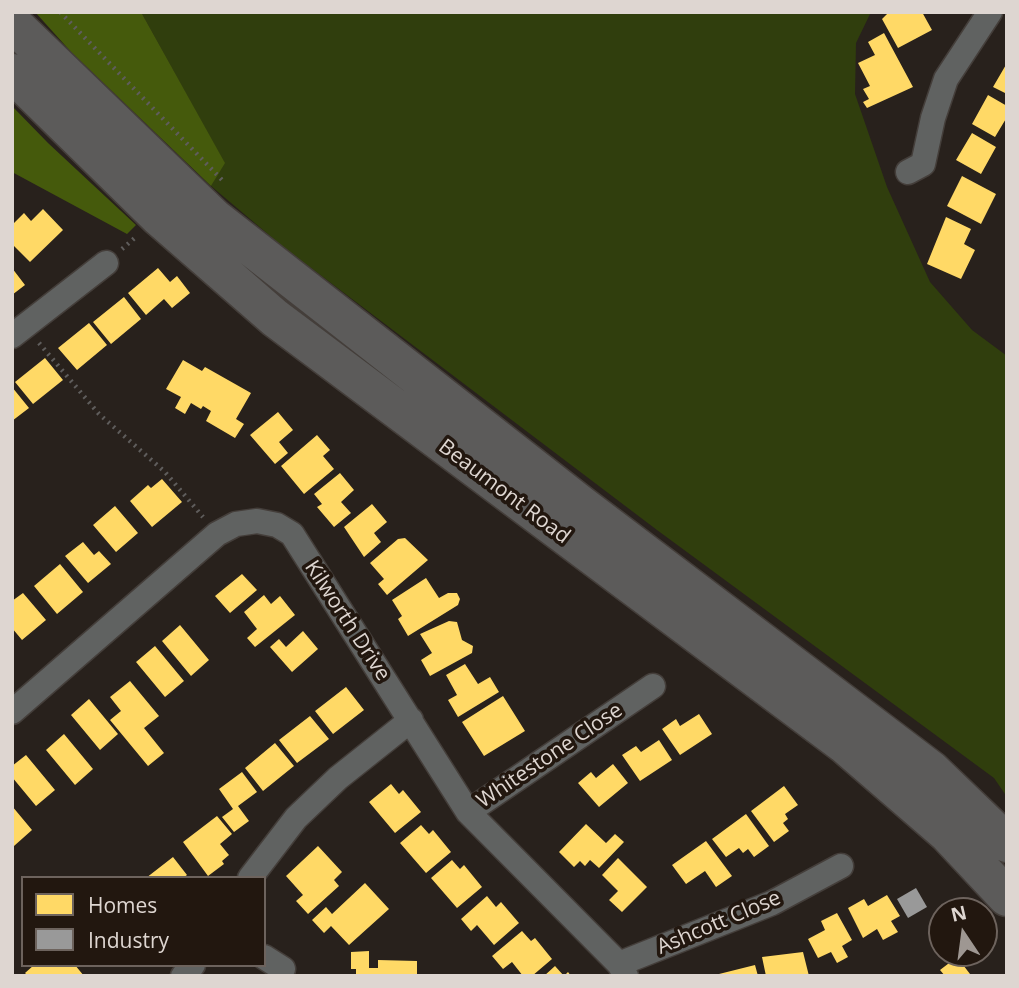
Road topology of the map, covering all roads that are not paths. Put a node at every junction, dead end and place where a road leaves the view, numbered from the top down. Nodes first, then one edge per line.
1 (990, 12) edge
2 (12, 23) edge
3 (12, 73) edge
4 (908, 172) dead end
5 (91, 266) road end
6 (18, 331) edge
7 (653, 686) dead end
8 (12, 712) edge
9 (411, 720) junction
10 (468, 812) junction
11 (1007, 843) edge
12 (841, 866) dead end
13 (252, 876) edge
14 (1007, 897) edge
15 (623, 970) edge

1 - 4 street
2 - 11 highway, Beaumont Road
3 - 14 highway, Beaumont Road
5 - 6 street
7 - 10 street, Whitestone Close
8 - 9 street, Kilworth Drive
9 - 10 street, Kilworth Drive
9 - 13 street
10 - 15 street, Kilworth Drive
12 - 15 street, Ashcott Close

